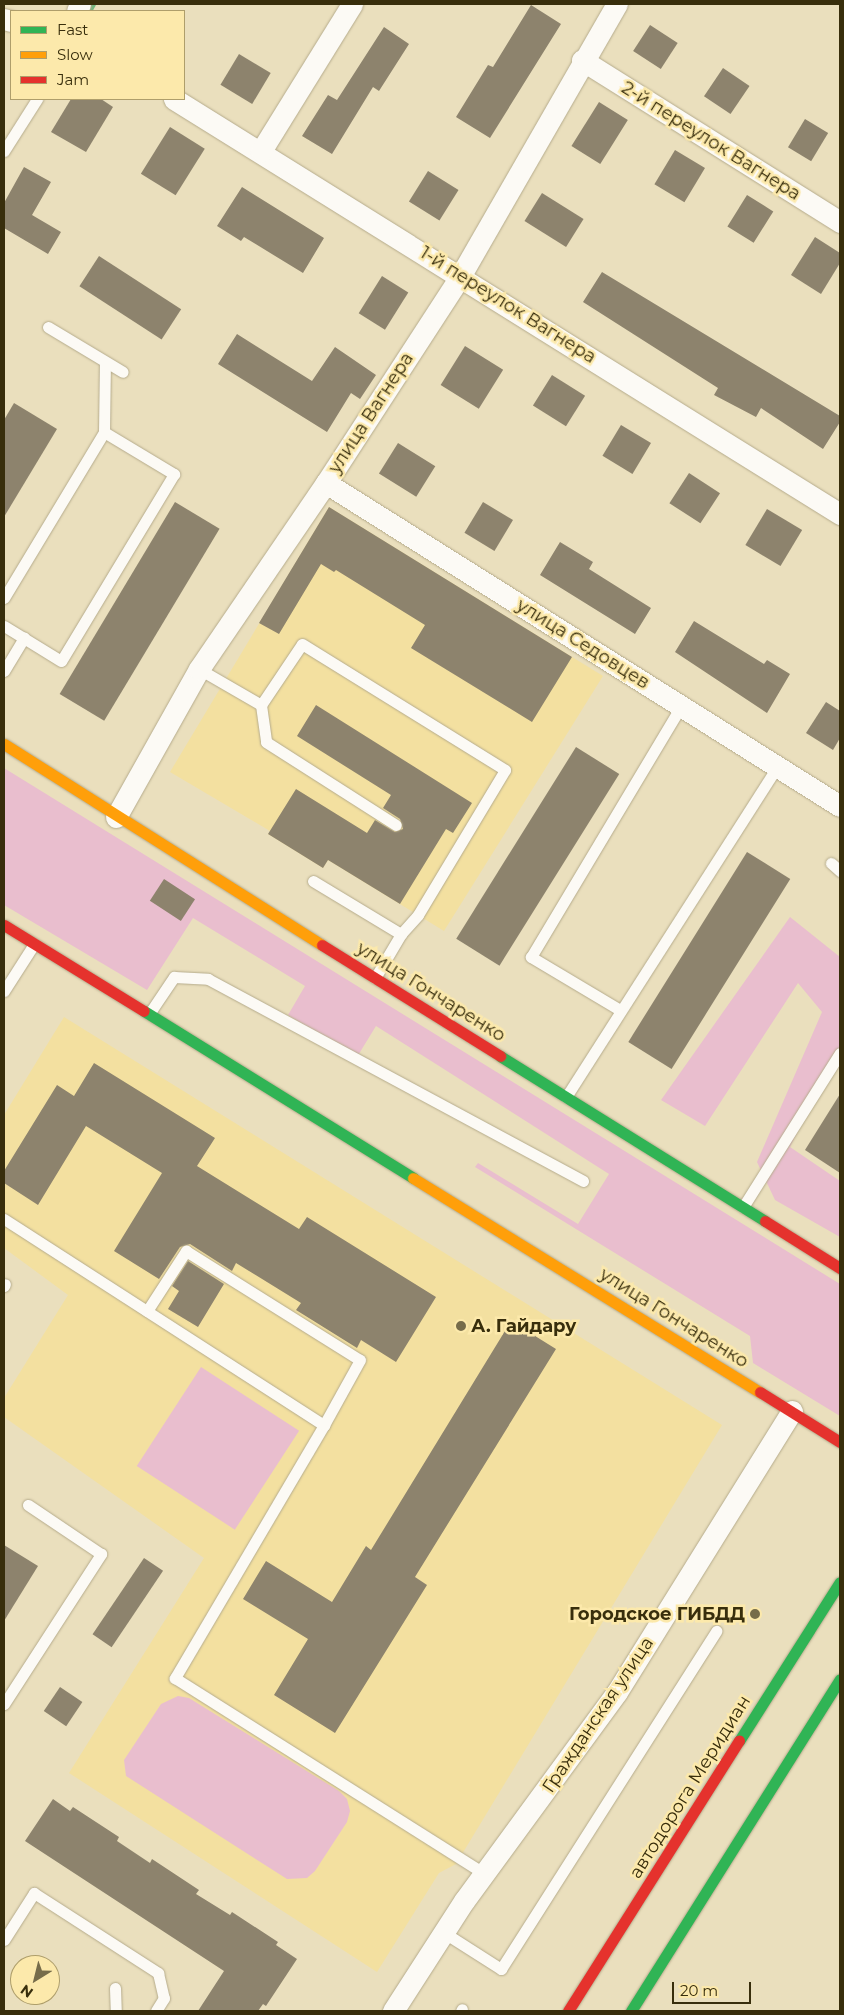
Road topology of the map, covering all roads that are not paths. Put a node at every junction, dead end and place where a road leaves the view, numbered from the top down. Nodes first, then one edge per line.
1 (352, 4) edge
2 (616, 4) edge
3 (582, 60) junction
4 (36, 100) edge
5 (176, 100) edge
6 (4, 151) edge
7 (261, 151) junction
8 (840, 222) edge
9 (460, 275) junction
10 (48, 327) dead end
11 (105, 362) junction
12 (123, 372) dead end
13 (104, 432) junction
14 (326, 482) junction
15 (840, 514) edge
16 (4, 598) edge
17 (4, 626) edge
18 (24, 638) junction
19 (199, 669) junction
20 (4, 671) edge
21 (261, 705) junction
22 (682, 706) junction
23 (4, 744) edge
24 (776, 767) junction
25 (840, 806) edge
26 (116, 818) junction
27 (396, 826) dead end
28 (830, 863) dead end
29 (840, 870) edge
30 (313, 881) dead end
31 (4, 925) edge
32 (401, 934) junction
33 (34, 944) junction
34 (375, 978) junction
35 (4, 991) edge
36 (620, 1010) junction
37 (149, 1014) junction
38 (840, 1054) edge
39 (566, 1097) junction
40 (583, 1181) dead end
41 (743, 1207) junction
42 (4, 1220) edge
43 (840, 1268) edge
44 (148, 1311) junction
45 (792, 1411) junction
46 (324, 1425) junction
47 (840, 1442) edge
48 (28, 1505) dead end
49 (840, 1582) edge
50 (716, 1631) dead end
51 (840, 1678) edge
52 (4, 1704) edge
53 (484, 1874) junction
54 (443, 1932) junction
55 (4, 1940) edge
56 (115, 1988) dead end
57 (116, 2011) edge
58 (156, 2011) edge
59 (393, 2011) edge
60 (568, 2011) edge
61 (631, 2011) edge

1 - 7 street
2 - 3 street, улица Вагнера
3 - 8 street, 2-й переулок Вагнера
3 - 9 street, улица Вагнера
4 - 6 lane
5 - 7 street, 1-й переулок Вагнера
7 - 9 street, 1-й переулок Вагнера
9 - 14 street, улица Вагнера
9 - 15 street, 1-й переулок Вагнера
10 - 11 lane
11 - 12 lane
11 - 13 lane
13 - 16 lane
13 - 18 lane
14 - 19 street, улица Вагнера
14 - 22 street, улица Седовцев
17 - 18 lane
18 - 20 lane
19 - 21 lane
19 - 26 street, улица Вагнера
21 - 27 lane
21 - 32 lane
22 - 24 street, улица Седовцев
22 - 36 lane
23 - 26 street, улица Гончаренко
24 - 25 street, улица Седовцев
24 - 36 lane
26 - 34 street, улица Гончаренко
28 - 29 lane
30 - 32 lane
31 - 33 street, улица Гончаренко
32 - 34 lane
33 - 35 lane
33 - 37 street, улица Гончаренко
34 - 39 street, улица Гончаренко
36 - 39 lane
37 - 40 lane
37 - 45 street, улица Гончаренко
38 - 41 lane
39 - 41 street, улица Гончаренко
41 - 43 street, улица Гончаренко
42 - 44 lane
44 - 46 lane
44 - 46 lane
45 - 47 street, улица Гончаренко
45 - 53 street, Гражданская улица
46 - 53 lane
48 - 52 lane
49 - 60 street, автодорога Меридиан
50 - 54 lane
51 - 61 street
53 - 54 street, Гражданская улица
54 - 59 street, Гражданская улица
55 - 58 lane
56 - 57 lane

